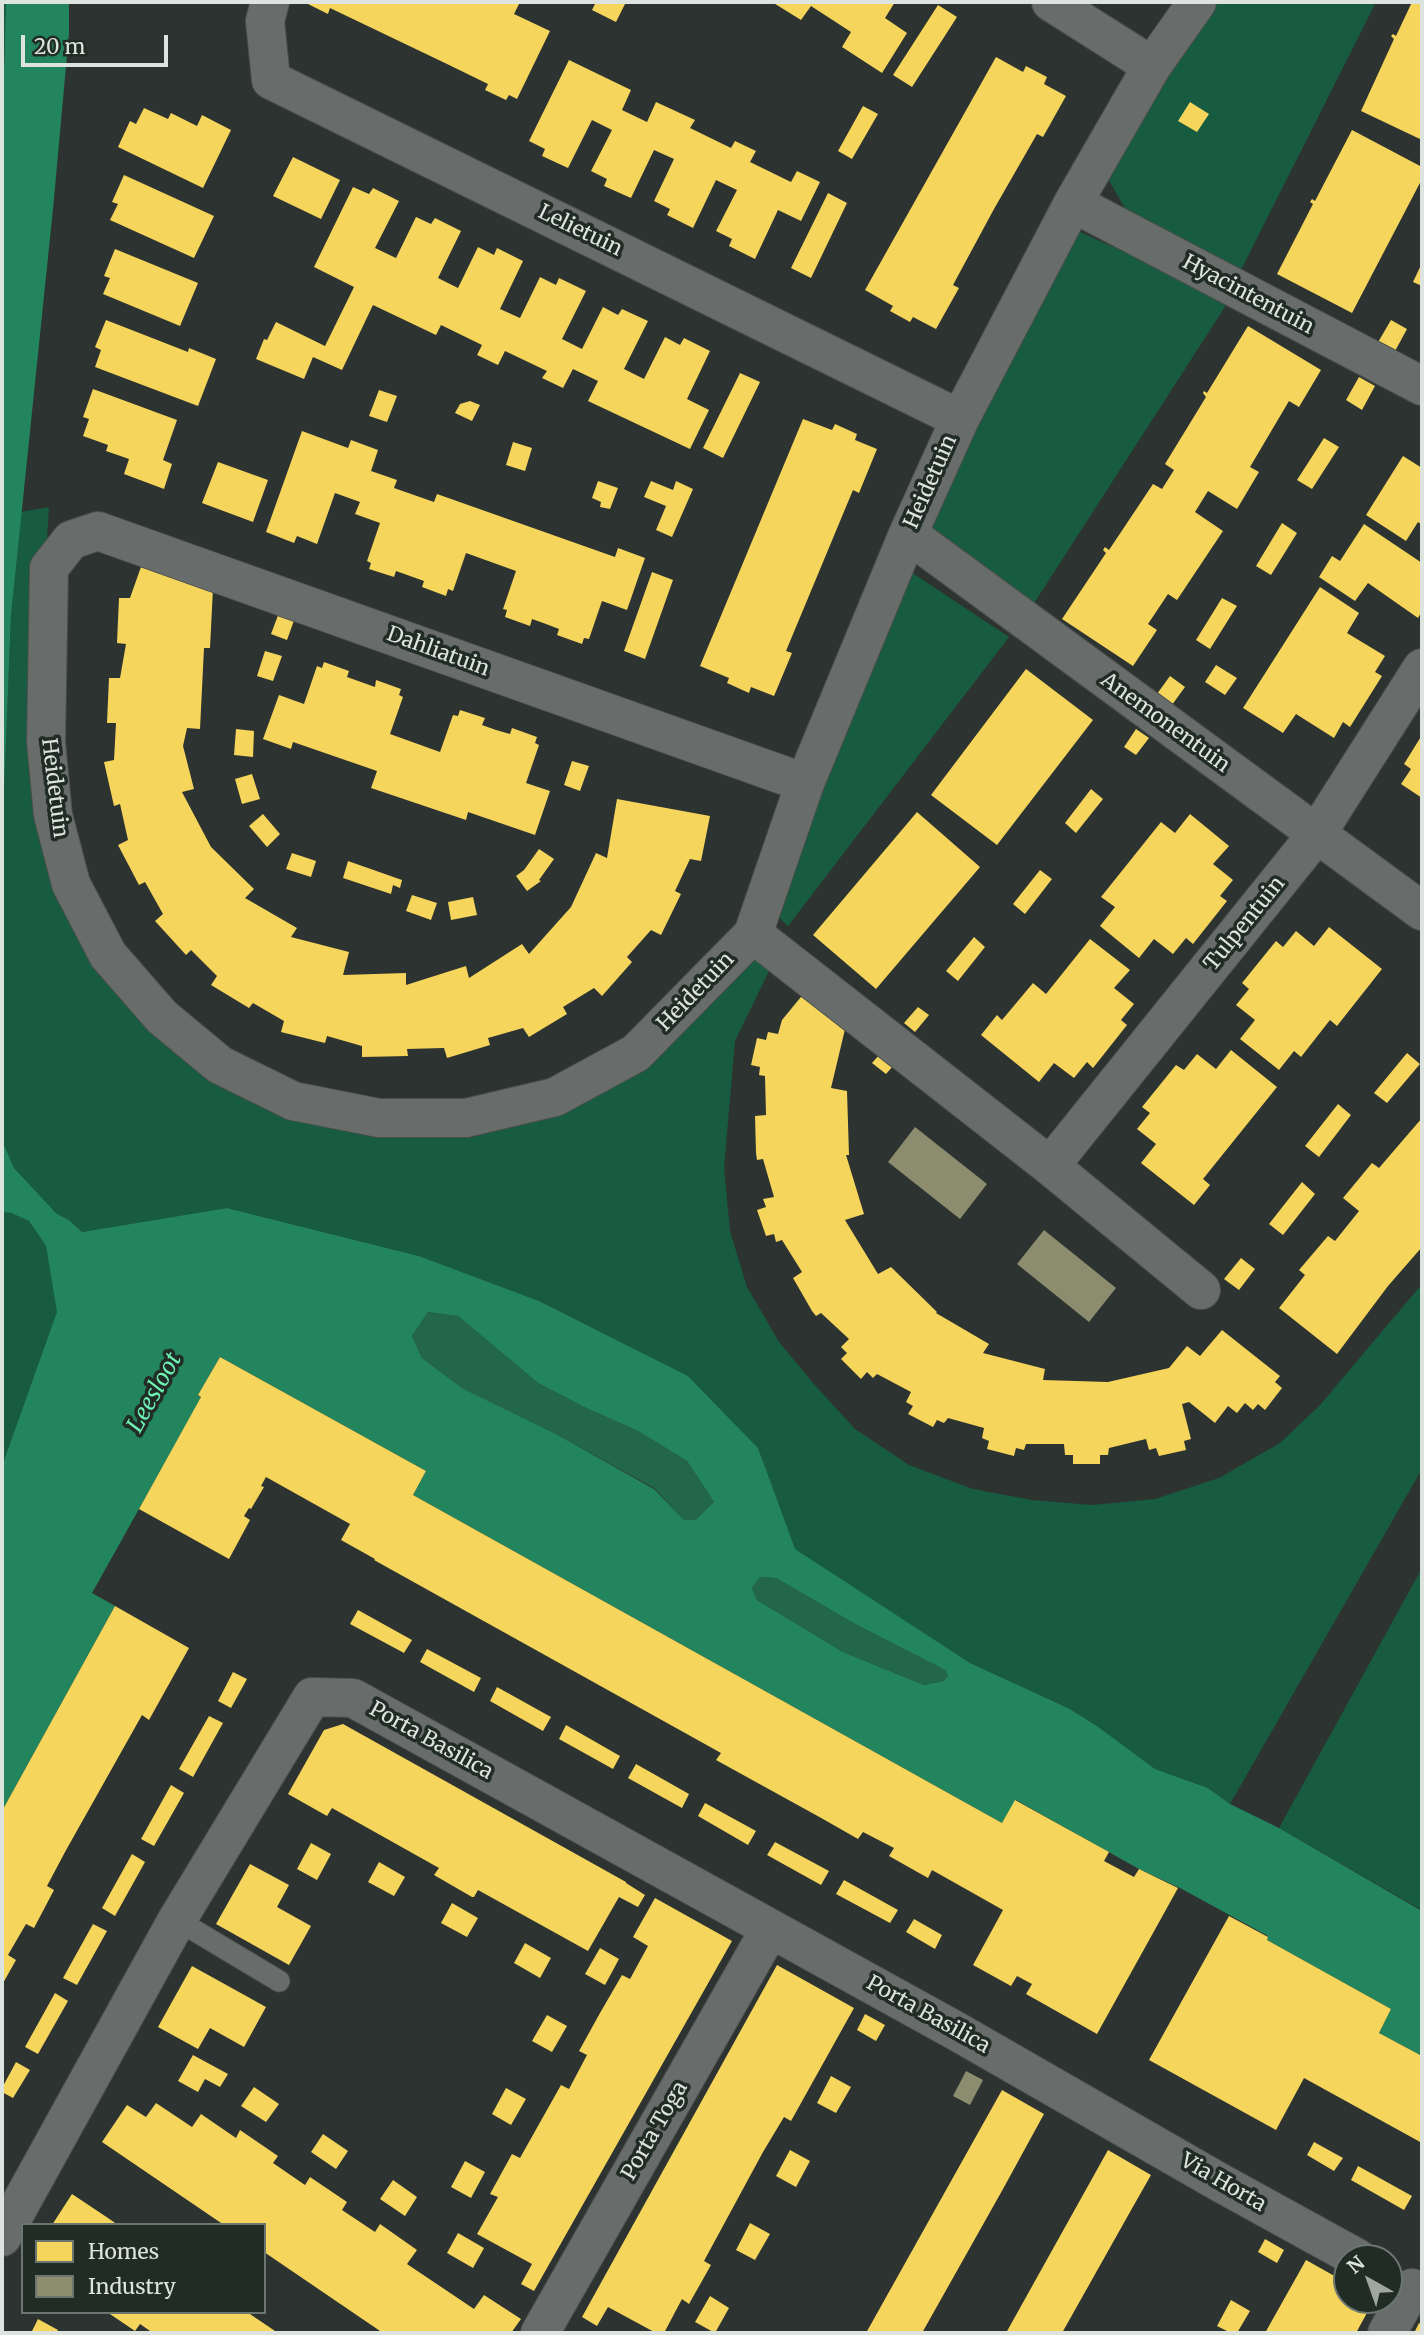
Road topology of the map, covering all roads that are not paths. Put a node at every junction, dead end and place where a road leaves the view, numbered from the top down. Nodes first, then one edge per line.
1 (270, 2) edge
2 (1051, 2) edge
3 (1197, 2) edge
4 (1152, 65) junction
5 (1073, 203) junction
6 (1422, 386) edge
7 (960, 419) junction
8 (908, 534) junction
9 (71, 540) joint
10 (1422, 668) edge
11 (805, 783) junction
12 (1316, 835) junction
13 (1422, 911) edge
14 (753, 934) junction
15 (1050, 1166) junction
16 (1201, 1290) dead end
17 (177, 1920) junction
18 (770, 1929) junction
19 (279, 1982) dead end
20 (1090, 2106) joint
21 (2, 2237) edge
22 (1333, 2245) edge
23 (1408, 2286) edge
24 (540, 2333) edge
25 (1387, 2333) edge

1 - 7 street, Lelietuin
2 - 4 street
3 - 4 street, Heidetuin
4 - 5 street, Heidetuin
5 - 6 street, Hyacintentuin
5 - 7 street, Heidetuin
7 - 8 street, Heidetuin
8 - 11 street, Heidetuin
8 - 12 street, Anemonentuin
9 - 11 street, Dahliatuin
9 - 14 street, Heidetuin
10 - 12 street, Tulpentuin
11 - 14 street, Heidetuin
12 - 13 street, Anemonentuin
12 - 15 street, Tulpentuin
14 - 15 street
15 - 16 street
17 - 18 street, Porta Basilica
17 - 19 lane
17 - 21 street, Porta Basilica
18 - 20 street, Porta Basilica
18 - 24 street, Porta Toga
20 - 22 street, Via Horta
23 - 25 street

